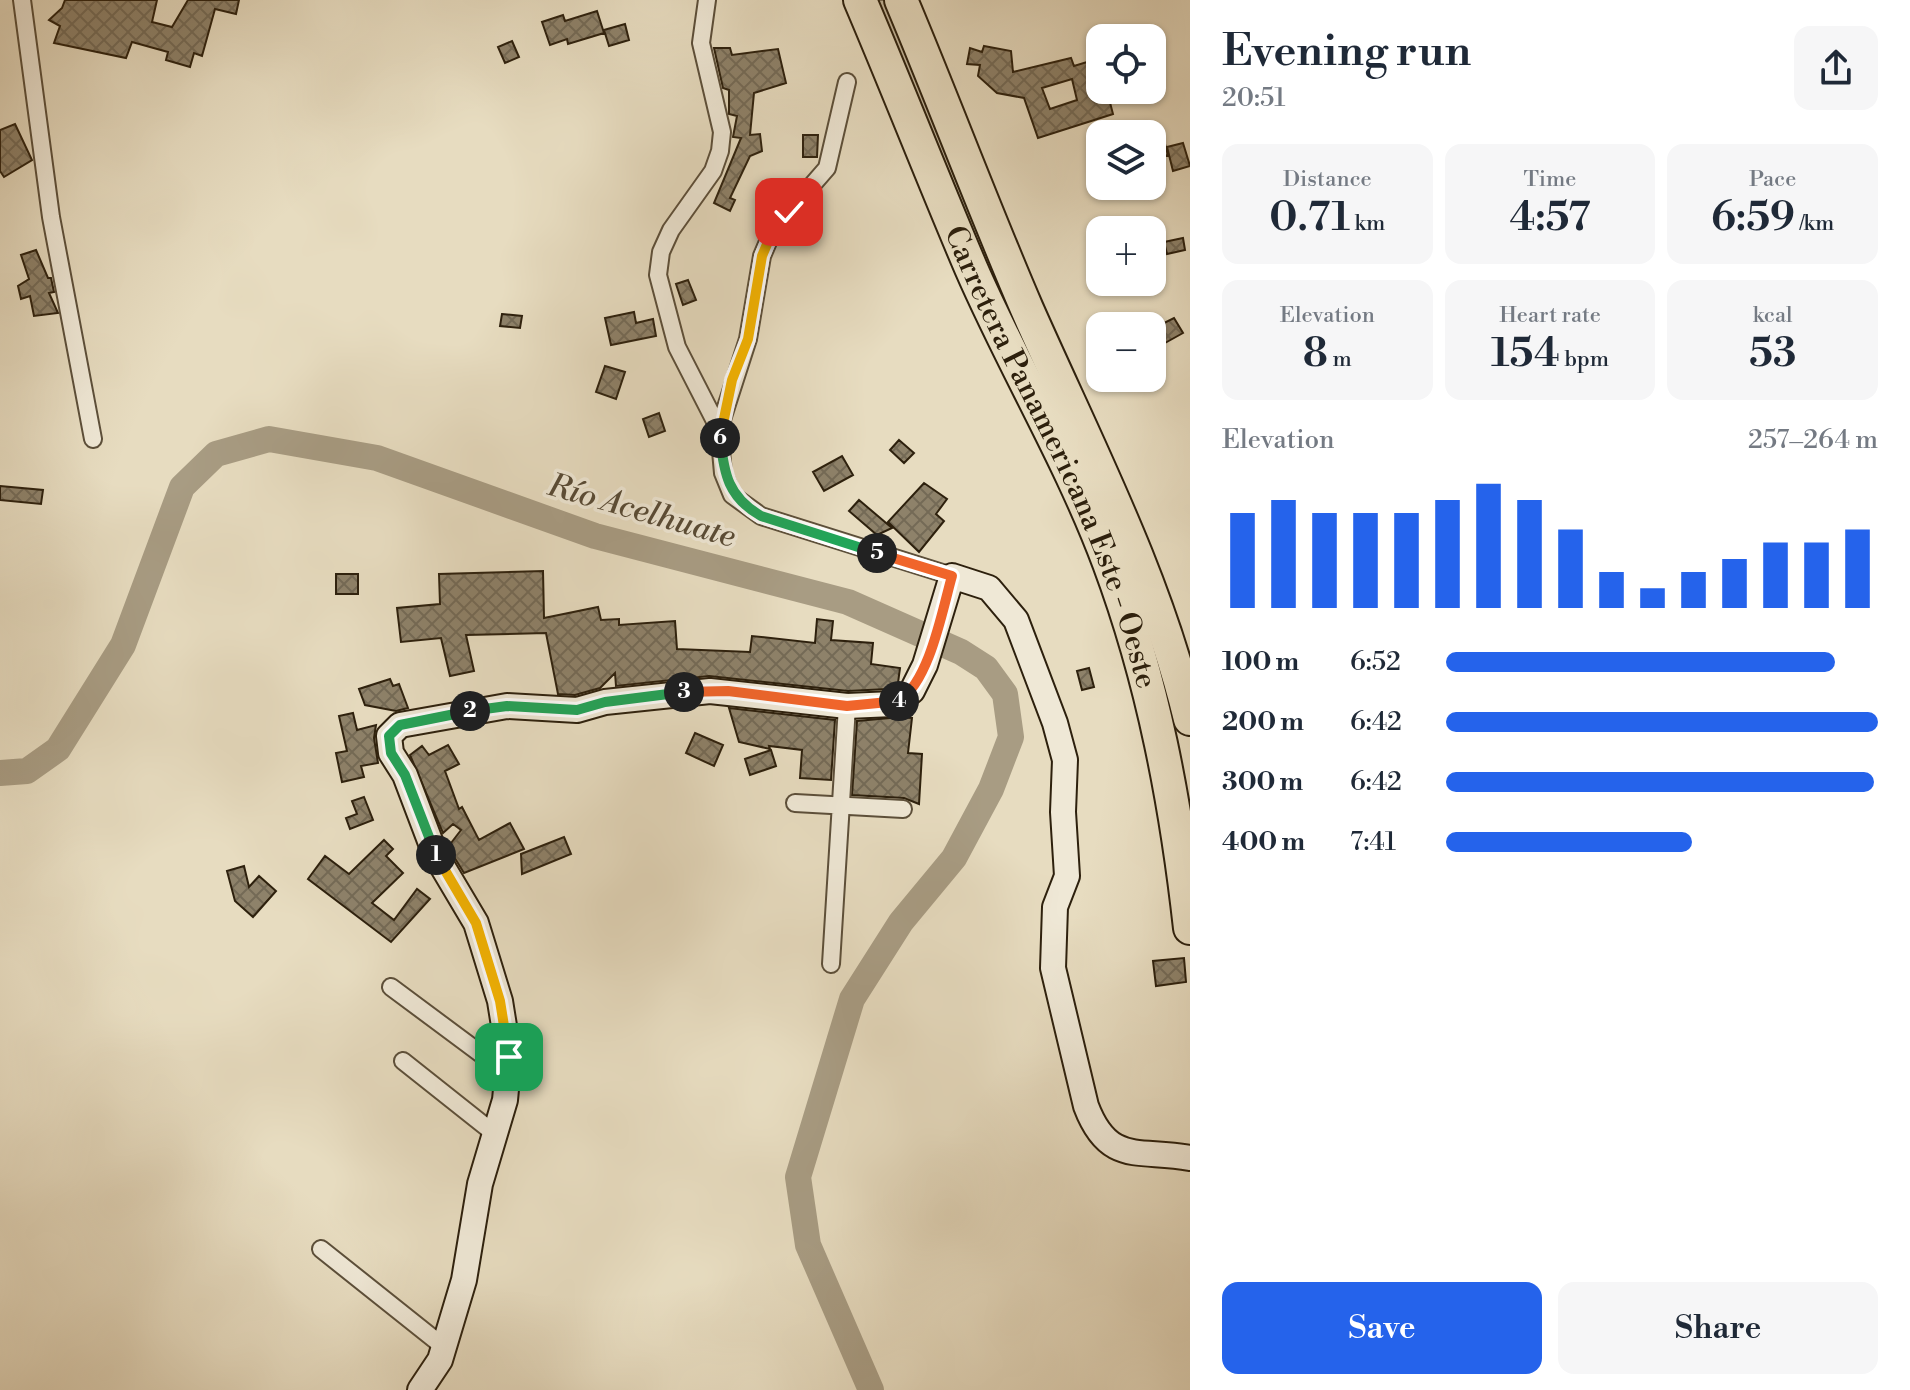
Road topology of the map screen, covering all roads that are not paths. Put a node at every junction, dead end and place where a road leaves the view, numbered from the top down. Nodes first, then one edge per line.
1 (22, 0) edge
2 (707, 0) edge
3 (860, 0) edge
4 (901, 0) edge
5 (847, 82) dead end
6 (1032, 319) junction
7 (1002, 333) junction
8 (1057, 372) junction
9 (1028, 387) junction
10 (719, 429) junction
11 (93, 439) dead end
12 (952, 576) junction
13 (847, 706) junction
14 (1190, 719) edge
15 (795, 803) dead end
16 (840, 805) junction
17 (903, 809) dead end
18 (1190, 928) edge
19 (831, 964) dead end
20 (391, 987) dead end
21 (403, 1061) dead end
22 (508, 1074) junction
23 (495, 1134) junction
24 (1190, 1158) edge
25 (321, 1249) dead end
26 (444, 1347) junction
27 (420, 1390) edge

1 - 11 street
2 - 10 street
3 - 7 highway, Carretera Panamericana Este - Oeste
4 - 6 highway, Carretera Panamericana Este - Oeste
5 - 10 street
6 - 7 highway
6 - 8 highway, Carretera Panamericana Este - Oeste
7 - 9 highway, Carretera Panamericana Este - Oeste
8 - 9 highway
8 - 14 highway, Carretera Panamericana Este - Oeste
9 - 18 highway, Carretera Panamericana Este - Oeste
10 - 12 street
12 - 13 street
12 - 24 street
13 - 16 street
13 - 22 street
15 - 16 street
16 - 17 street
16 - 19 street
20 - 22 street
21 - 23 street
22 - 23 street
23 - 26 street
25 - 26 street
26 - 27 street

